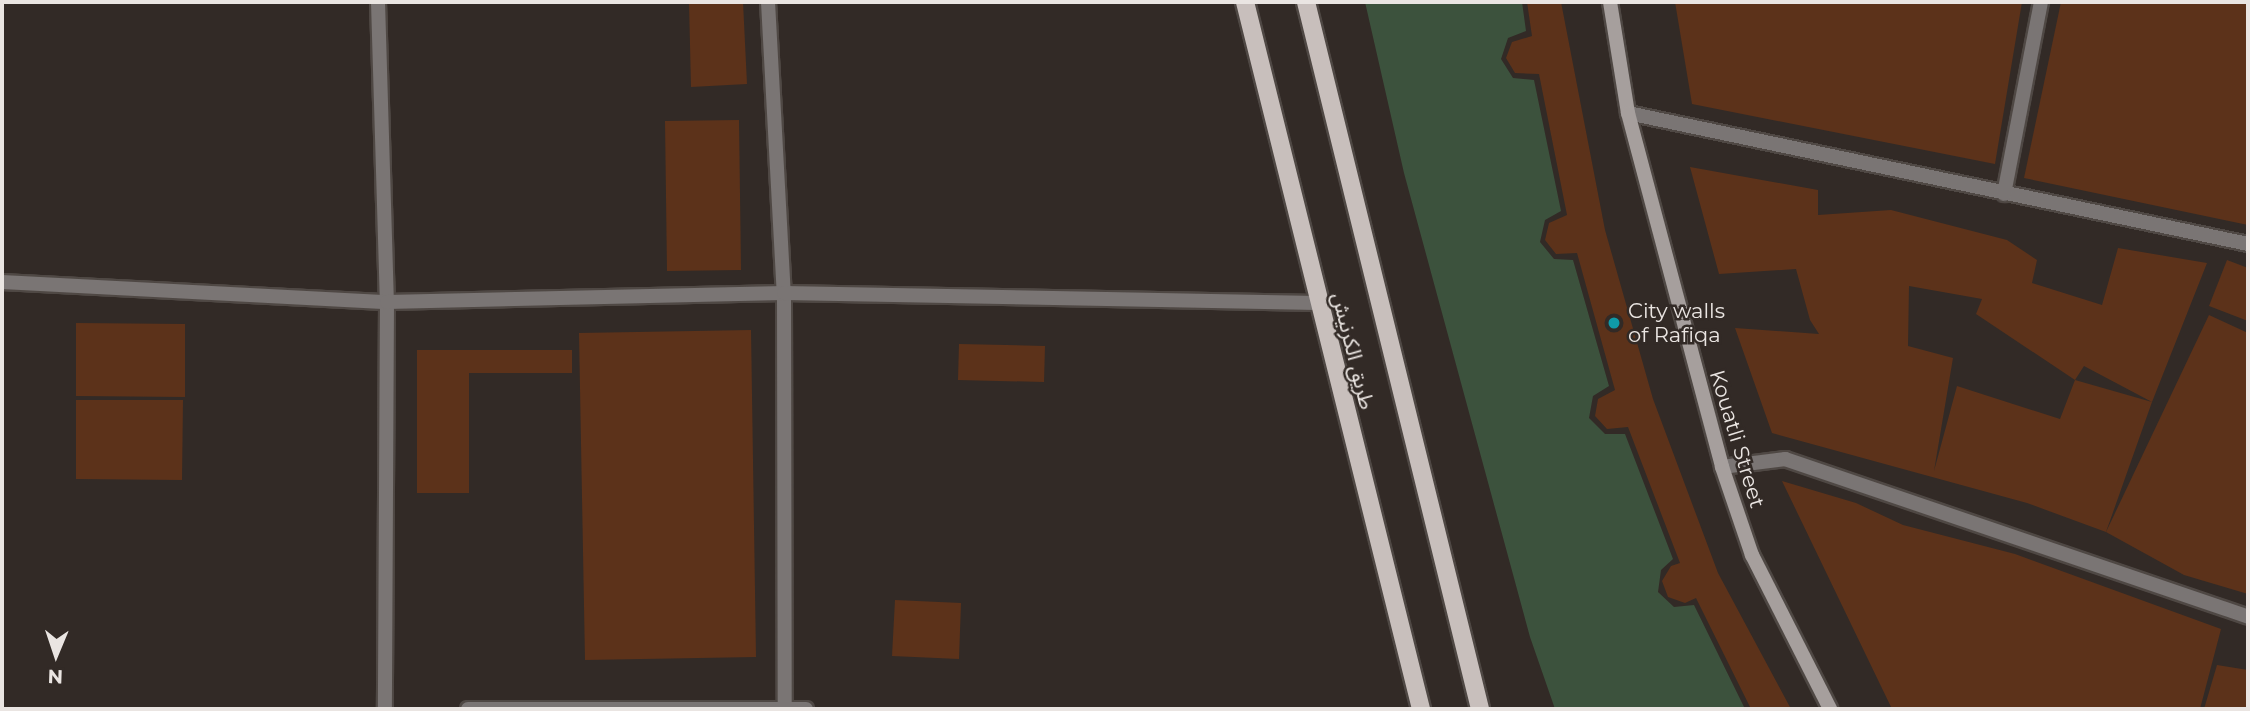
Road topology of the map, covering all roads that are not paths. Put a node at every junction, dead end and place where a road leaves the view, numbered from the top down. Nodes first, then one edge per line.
1 (378, 2) edge
2 (768, 2) edge
3 (1245, 2) edge
4 (1306, 2) edge
5 (1610, 2) edge
6 (2041, 2) edge
7 (1628, 113) junction
8 (2004, 194) junction
9 (2248, 244) edge
10 (2, 282) edge
11 (784, 293) junction
12 (387, 302) junction
13 (1317, 303) junction
14 (1722, 467) junction
15 (2248, 617) edge
16 (596, 708) edge
17 (385, 709) edge
18 (468, 709) edge
19 (785, 709) edge
20 (806, 709) edge
21 (1421, 709) edge
22 (1480, 709) edge
23 (1830, 709) edge

1 - 12 street
2 - 11 street
3 - 13 main road, طريق الكرنيش
4 - 22 main road, طريق الكرنيش
5 - 7 street, Kouatli Street
6 - 8 street
7 - 8 street
7 - 14 street, Kouatli Street
8 - 9 street
10 - 12 street
11 - 12 street
11 - 13 street
11 - 19 street
12 - 17 street
13 - 21 main road, طريق الكرنيش
14 - 15 street
14 - 23 street, Kouatli Street
16 - 18 street
16 - 19 street
19 - 20 street

